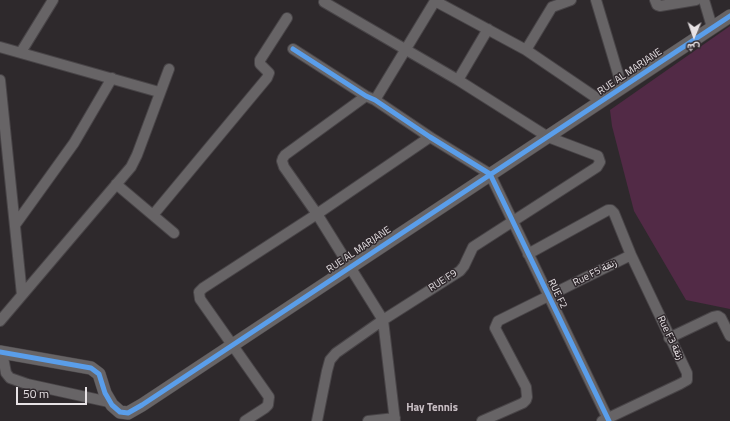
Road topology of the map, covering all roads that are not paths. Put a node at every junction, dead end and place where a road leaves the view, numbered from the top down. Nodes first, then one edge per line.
1 (53, 0) edge
2 (571, 0) edge
3 (596, 0) edge
4 (655, 0) edge
5 (696, 0) edge
6 (704, 0) edge
7 (324, 2) dead end
8 (730, 16) edge
9 (287, 18) dead end
10 (712, 27) junction
11 (488, 29) junction
12 (0, 47) edge
13 (293, 49) dead end
14 (405, 49) junction
15 (526, 50) junction
16 (21, 52) junction
17 (169, 69) dead end
18 (112, 78) junction
19 (0, 80) edge
20 (458, 80) junction
21 (622, 87) junction
22 (159, 92) junction
23 (370, 98) junction
24 (601, 101) junction
25 (548, 137) junction
26 (430, 138) junction
27 (490, 174) junction
28 (116, 184) junction
29 (317, 214) junction
30 (153, 215) junction
31 (513, 222) junction
32 (15, 226) junction
33 (174, 233) dead end
34 (528, 254) junction
35 (630, 255) junction
36 (351, 267) junction
37 (22, 294) junction
38 (548, 296) junction
39 (383, 320) junction
40 (0, 321) edge
41 (730, 336) edge
42 (669, 338) junction
43 (233, 345) junction
44 (1, 352) edge
45 (109, 402) junction
46 (122, 417) edge
47 (395, 419) edge
48 (607, 420) edge
49 (245, 421) edge
50 (317, 421) edge
51 (368, 421) edge
52 (482, 421) edge

1 - 16 street
2 - 15 street
3 - 21 street
4 - 5 street
6 - 10 street
7 - 14 street
8 - 10 street, RUE AL MARJANE
9 - 30 street
10 - 21 street, RUE AL MARJANE
11 - 14 street
11 - 15 street
11 - 20 street
12 - 16 street
13 - 23 street
14 - 20 street
14 - 23 street
15 - 24 street
16 - 18 street
17 - 22 street
18 - 22 street
18 - 32 street
19 - 32 street
20 - 25 street
21 - 24 street, RUE AL MARJANE
22 - 28 street
23 - 26 street
23 - 29 street
24 - 25 street, RUE AL MARJANE
25 - 27 street, RUE AL MARJANE
25 - 31 street, RUE F9
26 - 27 street
26 - 29 street
27 - 31 street, RUE F2
27 - 36 street, RUE AL MARJANE
28 - 30 street
28 - 37 street
29 - 36 street
29 - 43 street
30 - 33 street
31 - 34 street, RUE F2
31 - 39 street, RUE F9
32 - 37 street
34 - 35 street, Rue F3 زنقة
34 - 38 street, RUE F2
35 - 38 street, Rue F5 زنقة
35 - 42 street, Rue F3 زنقة
36 - 39 street
36 - 43 street, RUE AL MARJANE
37 - 40 street
38 - 48 street, RUE F2
38 - 52 street, Rue F5 زنقة
39 - 47 street
39 - 50 street, RUE F9
41 - 42 street
42 - 48 street, Rue F3 زنقة
43 - 46 street, RUE AL MARJANE
43 - 49 street
44 - 45 street
44 - 45 street
45 - 46 street, RUE AL MARJANE
47 - 51 street

